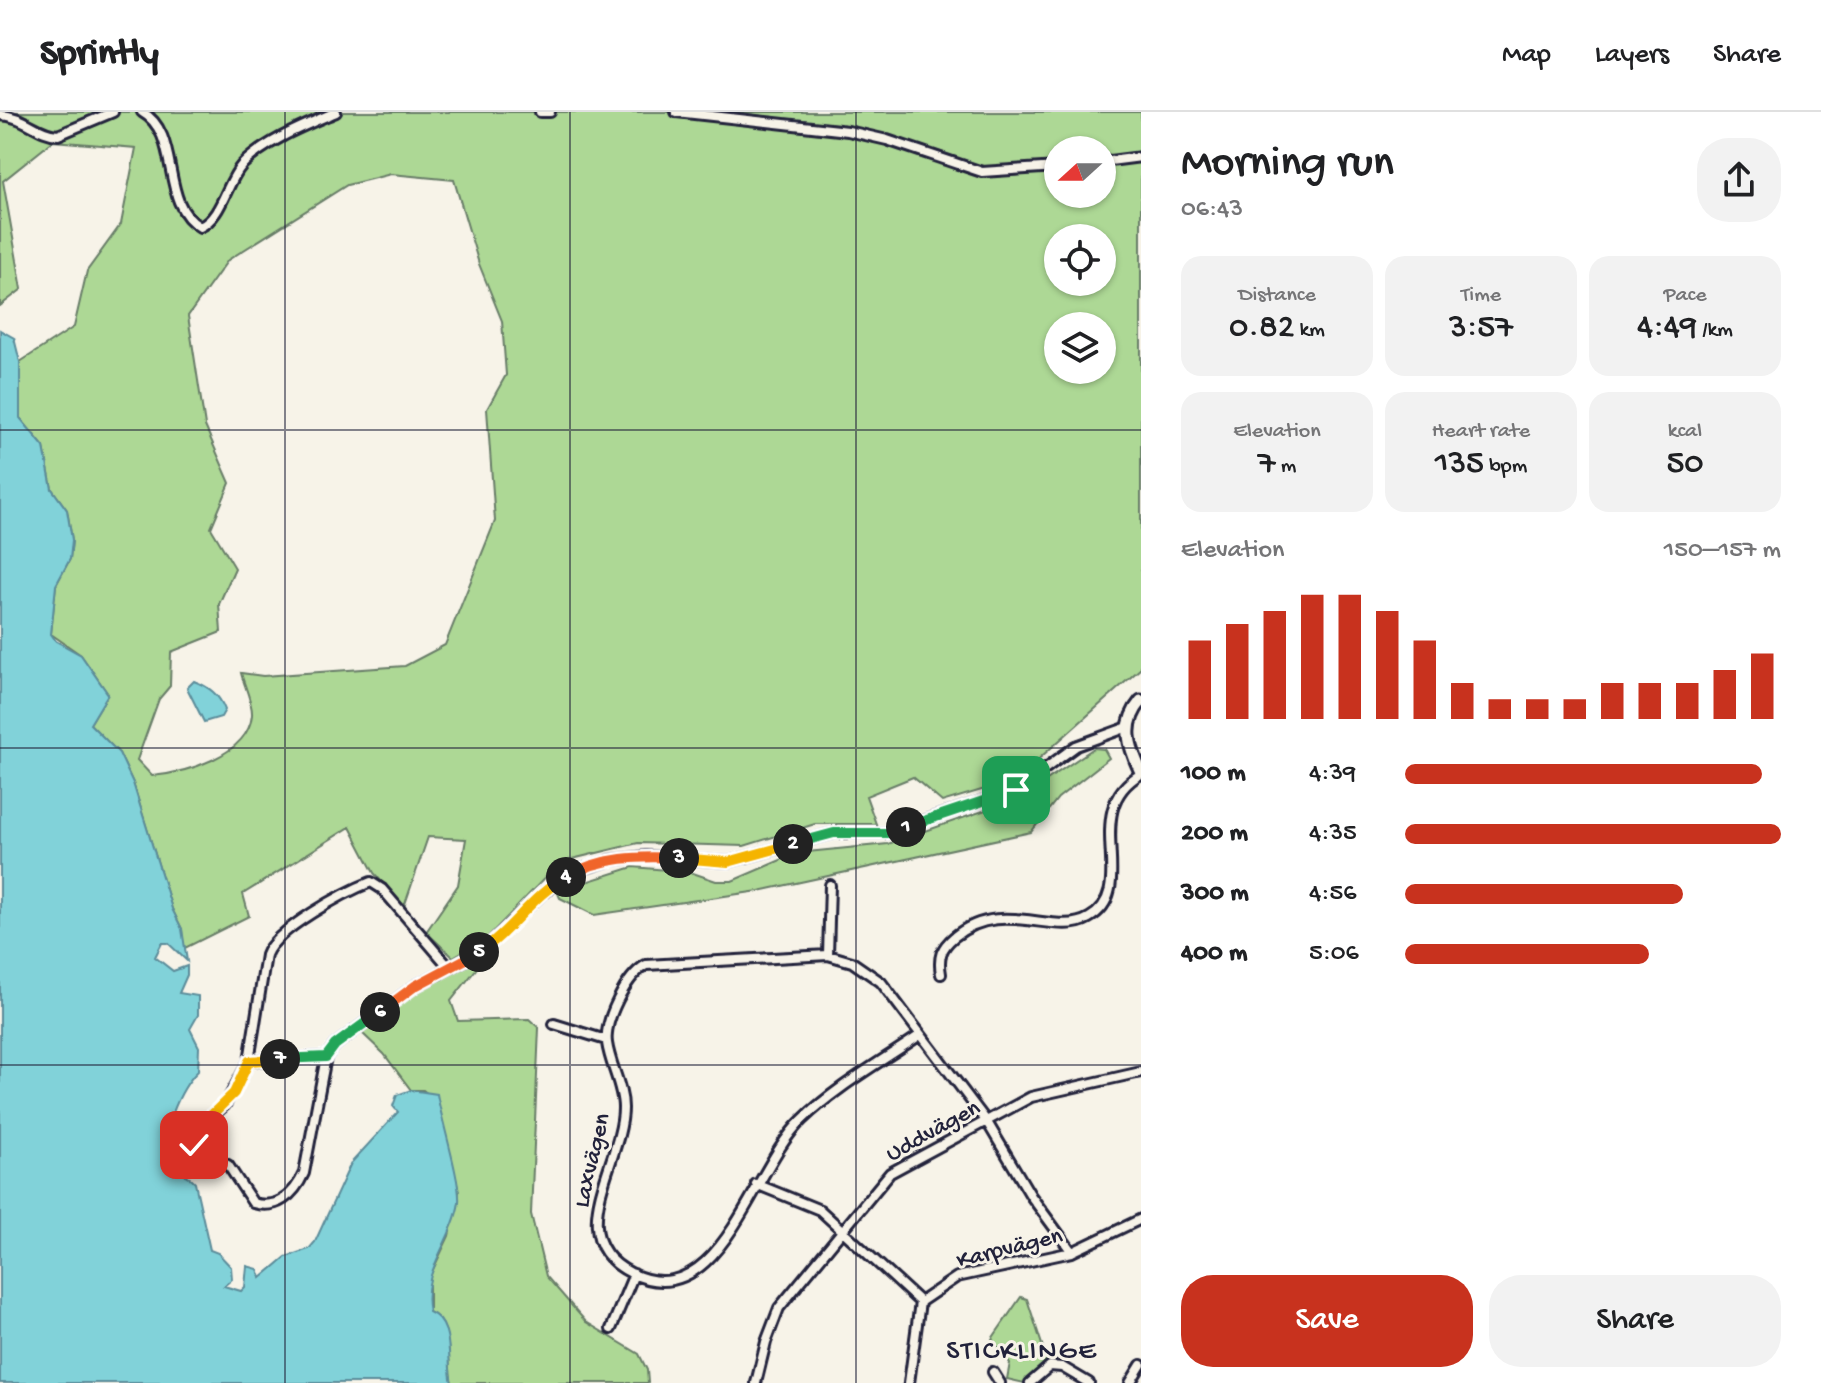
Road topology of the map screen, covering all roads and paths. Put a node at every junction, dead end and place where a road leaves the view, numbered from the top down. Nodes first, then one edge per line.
1 (113, 112) edge
2 (142, 112) edge
3 (336, 112) edge
4 (540, 112) edge
5 (550, 112) edge
6 (676, 112) edge
7 (0, 115) edge
8 (1141, 157) edge
9 (1116, 160) edge
10 (1044, 168) edge
11 (1141, 701) edge
12 (1128, 727) junction
13 (1141, 773) edge
14 (830, 885) dead end
15 (828, 955) junction
16 (448, 966) junction
17 (941, 974) dead end
18 (554, 1024) dead end
19 (920, 1035) junction
20 (606, 1040) junction
21 (326, 1057) junction
22 (249, 1061) junction
23 (1141, 1072) edge
24 (987, 1122) junction
25 (756, 1184) junction
26 (1141, 1219) edge
27 (845, 1230) junction
28 (1072, 1252) junction
29 (634, 1274) junction
30 (920, 1302) junction
31 (611, 1329) dead end
32 (1141, 1365) edge
33 (993, 1372) dead end
34 (756, 1383) edge
35 (909, 1383) edge
36 (1000, 1383) edge
37 (1030, 1383) edge
38 (1089, 1383) edge
39 (1130, 1383) edge

1 - 7 street
2 - 3 street
4 - 5 street
6 - 10 street
8 - 9 street
11 - 12 street
12 - 13 street
12 - 16 street
13 - 17 street
14 - 15 street
15 - 19 street
15 - 20 street
16 - 21 street
16 - 22 street
18 - 20 street
19 - 24 street
19 - 25 street
20 - 29 street, Laxvägen
21 - 22 street
21 - 22 street
23 - 24 street, Uddvägen
24 - 27 street, Uddvägen
24 - 28 street
25 - 27 street
25 - 29 street
26 - 28 street, Karpvägen
27 - 30 street
27 - 34 street, Uddvägen
28 - 30 street, Karpvägen
29 - 31 street
30 - 35 street
32 - 39 street
33 - 36 street
37 - 38 street

